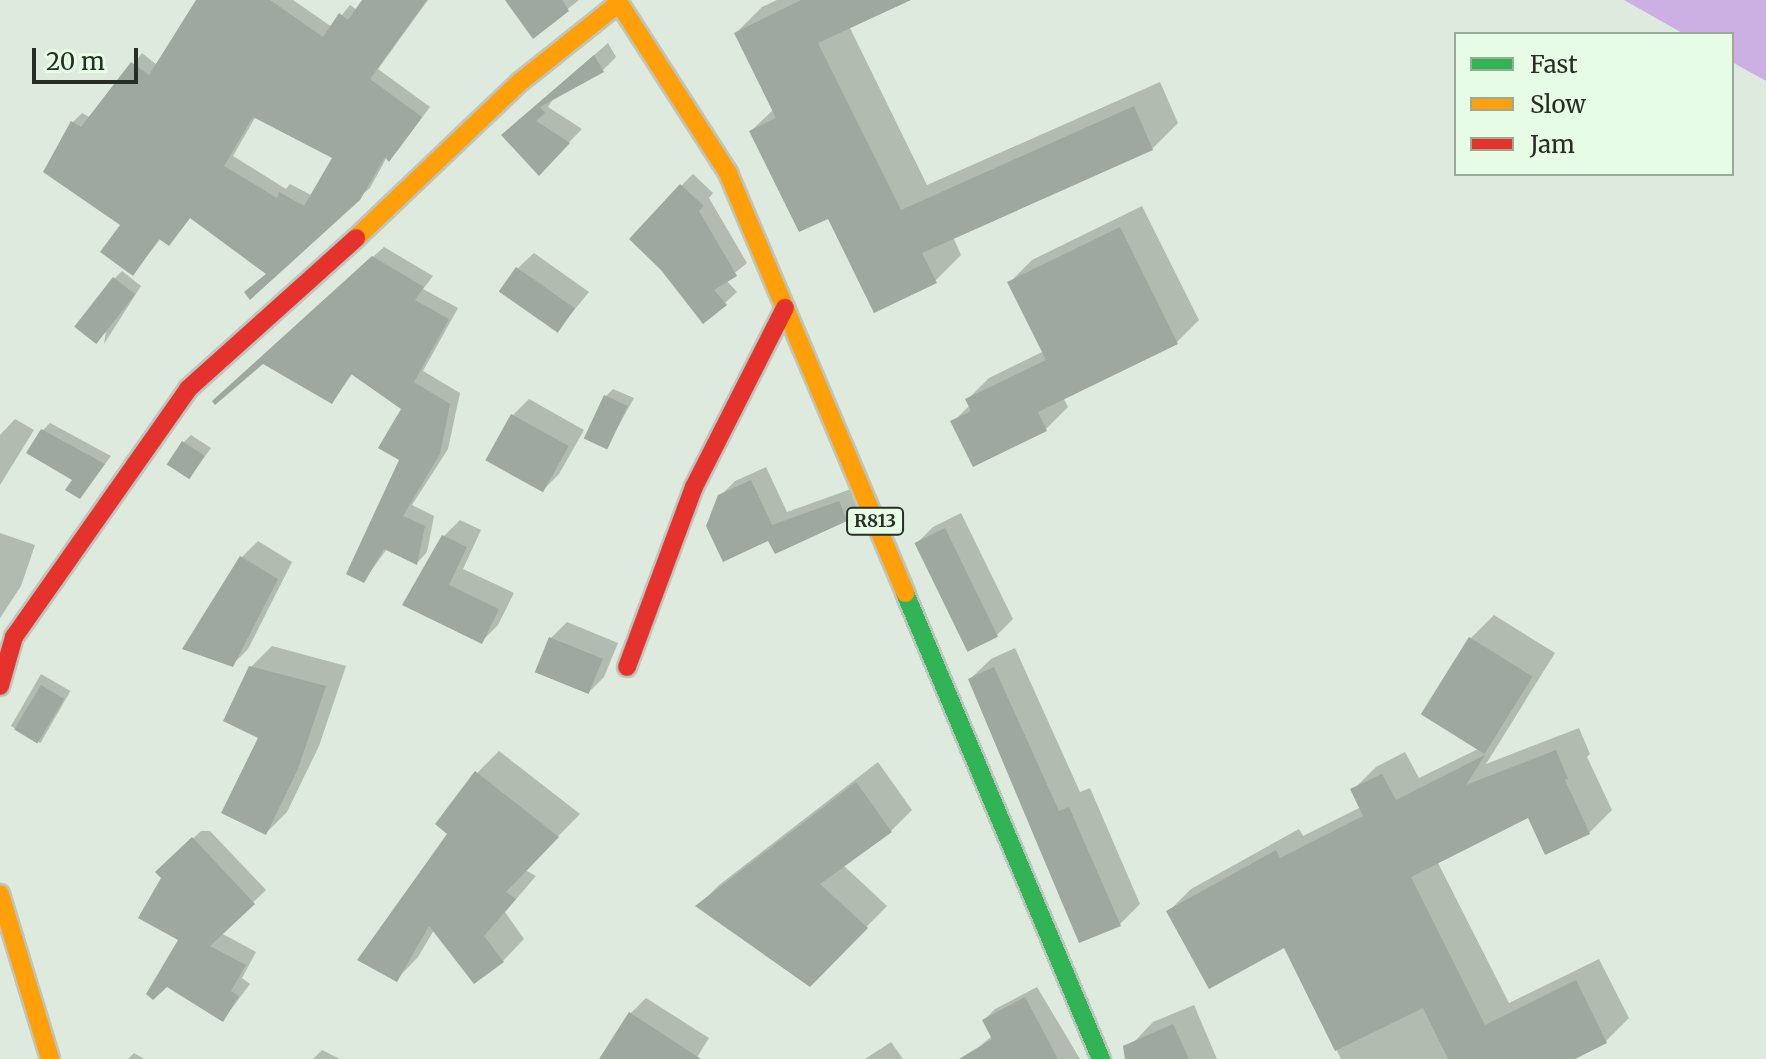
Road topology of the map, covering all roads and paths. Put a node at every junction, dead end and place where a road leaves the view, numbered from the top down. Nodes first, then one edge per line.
1 (618, 1) edge
2 (785, 308) junction
3 (627, 667) dead end
4 (0, 686) edge
5 (0, 894) edge
6 (50, 1059) edge
7 (1101, 1059) edge

1 - 2 street, R813
1 - 4 street
2 - 3 street
2 - 7 street, R813
5 - 6 street

